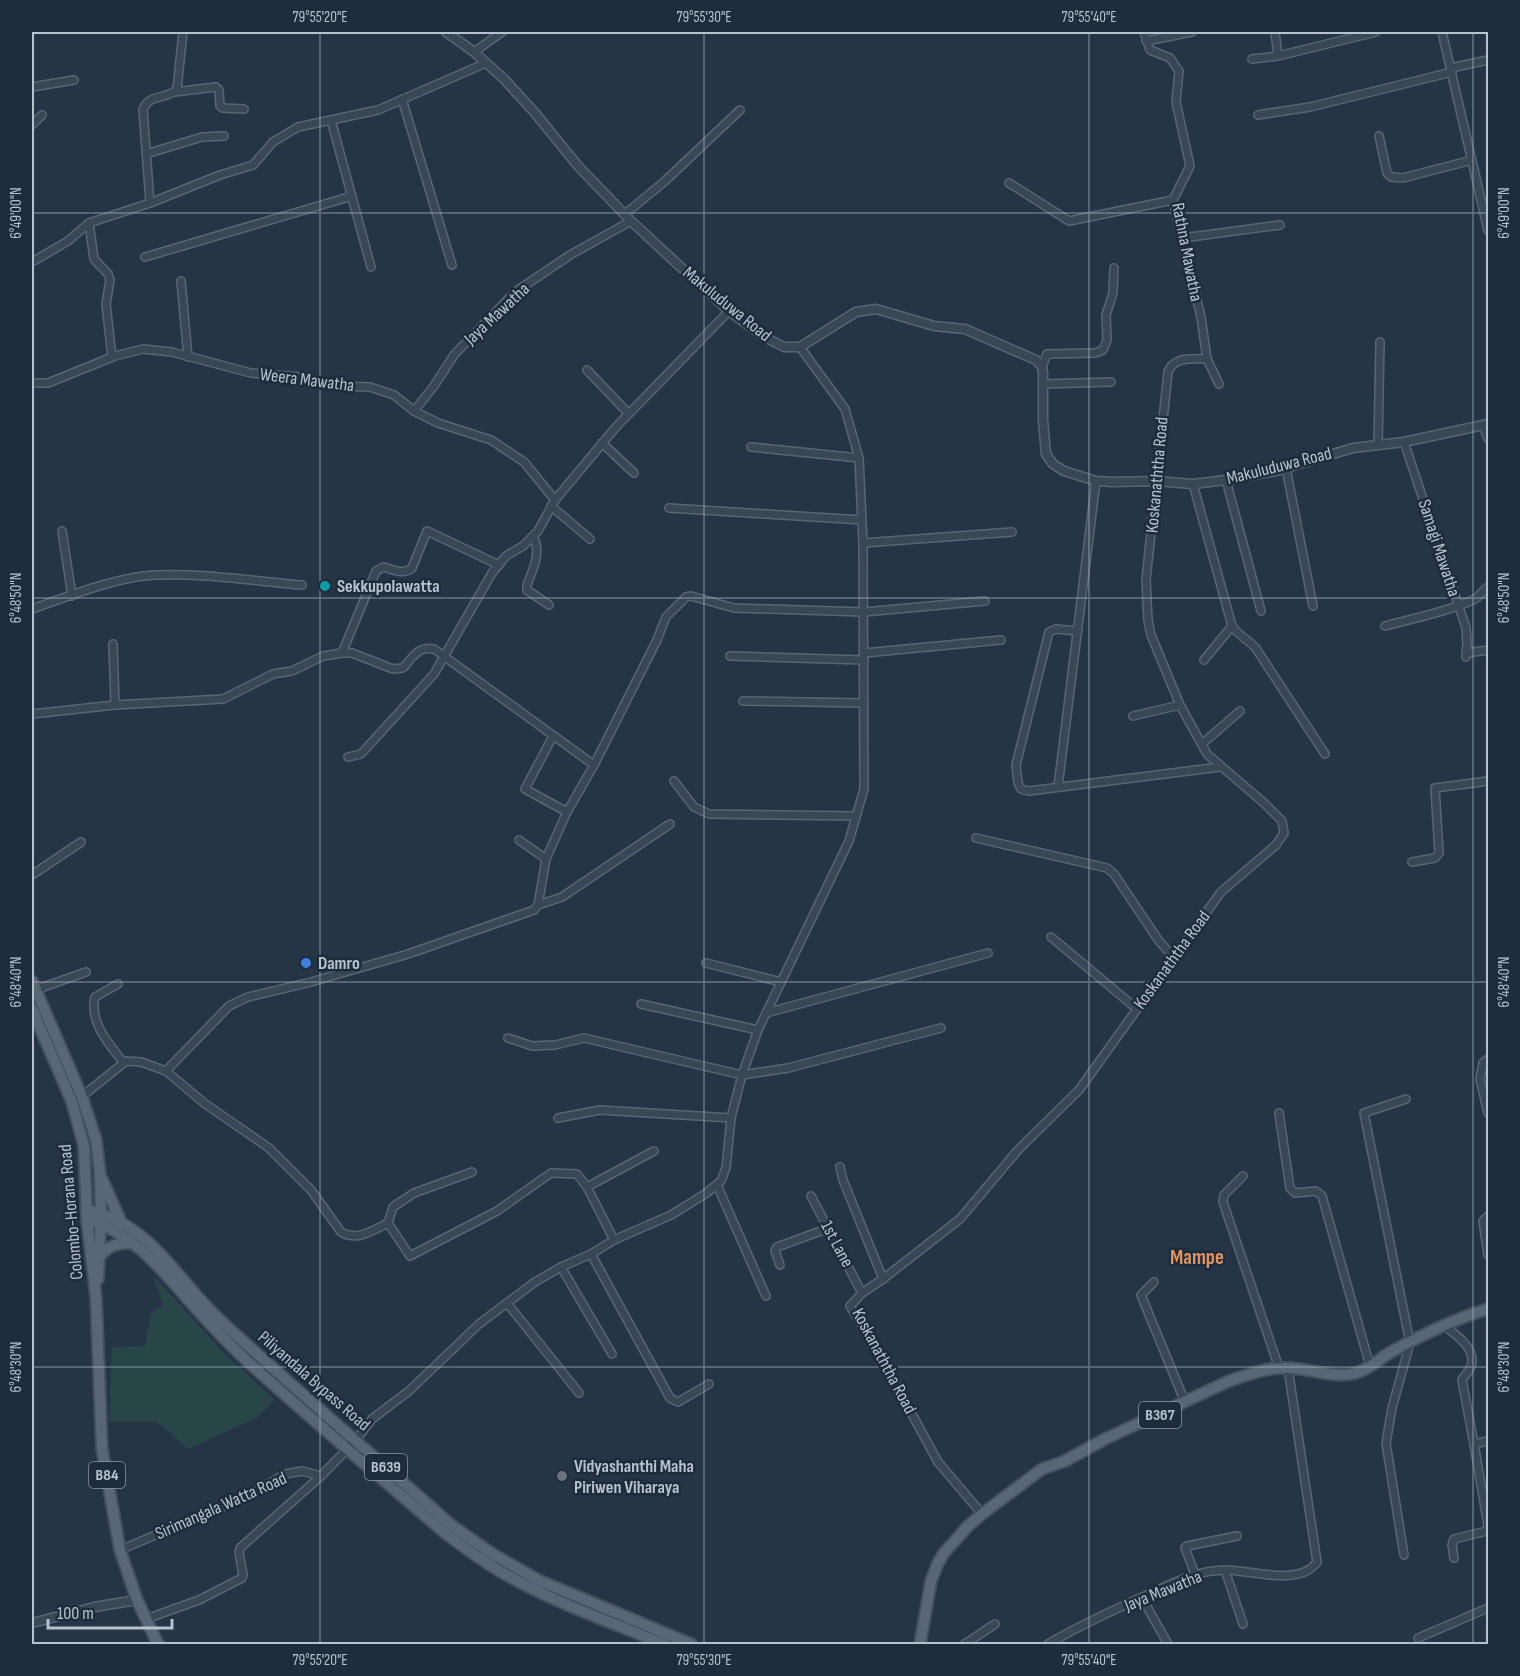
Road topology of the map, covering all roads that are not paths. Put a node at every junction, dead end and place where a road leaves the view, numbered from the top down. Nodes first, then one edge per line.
1 (183, 32) edge
2 (446, 32) edge
3 (502, 32) edge
4 (1144, 32) edge
5 (1192, 32) edge
6 (1275, 32) edge
7 (1376, 32) edge
8 (1442, 32) edge
9 (1146, 41) junction
10 (474, 52) junction
11 (1278, 56) junction
12 (1252, 59) dead end
13 (1488, 60) edge
14 (486, 63) junction
15 (1451, 70) junction
16 (74, 80) dead end
17 (32, 87) edge
18 (174, 92) junction
19 (402, 99) junction
20 (244, 109) dead end
21 (740, 110) dead end
22 (42, 115) dead end
23 (1258, 115) dead end
24 (331, 120) junction
25 (32, 125) edge
26 (224, 136) dead end
27 (1379, 136) dead end
28 (146, 154) junction
29 (1472, 160) junction
30 (1009, 183) dead end
31 (352, 196) junction
32 (1173, 200) junction
33 (150, 203) junction
34 (628, 218) junction
35 (89, 223) junction
36 (1280, 225) dead end
37 (1488, 226) edge
38 (1183, 238) junction
39 (146, 256) dead end
40 (32, 262) edge
41 (452, 265) dead end
42 (371, 267) dead end
43 (1114, 268) dead end
44 (181, 281) dead end
45 (729, 310) junction
46 (1380, 342) dead end
47 (800, 347) junction
48 (112, 357) junction
49 (188, 357) junction
50 (1207, 359) junction
51 (1042, 368) junction
52 (587, 370) dead end
53 (1111, 382) dead end
54 (32, 383) edge
55 (1044, 384) junction
56 (1219, 384) dead end
57 (414, 411) junction
58 (629, 414) junction
59 (1485, 425) edge
60 (1488, 438) edge
61 (1404, 441) junction
62 (602, 443) junction
63 (1378, 445) junction
64 (751, 447) dead end
65 (859, 458) junction
66 (1286, 468) junction
67 (633, 473) dead end
68 (1226, 480) junction
69 (1096, 481) junction
70 (1156, 481) junction
71 (1193, 484) junction
72 (553, 503) junction
73 (669, 508) dead end
74 (862, 520) junction
75 (62, 531) dead end
76 (1012, 532) dead end
77 (533, 536) junction
78 (590, 539) dead end
79 (863, 543) junction
80 (499, 565) junction
81 (302, 585) dead end
82 (1488, 587) edge
83 (72, 596) junction
84 (985, 601) dead end
85 (549, 605) dead end
86 (1458, 605) junction
87 (1313, 606) dead end
88 (32, 609) edge
89 (864, 612) junction
90 (1261, 612) dead end
91 (1232, 626) junction
92 (1385, 626) dead end
93 (1078, 631) junction
94 (1001, 640) dead end
95 (113, 644) dead end
96 (1488, 650) edge
97 (342, 653) junction
98 (443, 656) junction
99 (730, 656) dead end
100 (864, 656) junction
101 (1204, 660) dead end
102 (743, 700) dead end
103 (864, 703) junction
104 (115, 705) junction
105 (1180, 705) junction
106 (1240, 711) dead end
107 (32, 714) edge
108 (1133, 716) dead end
109 (553, 736) junction
110 (1202, 744) junction
111 (1324, 754) dead end
112 (348, 757) dead end
113 (594, 765) junction
114 (1220, 767) junction
115 (1488, 780) edge
116 (674, 781) dead end
117 (1058, 788) junction
118 (567, 812) junction
119 (856, 816) junction
120 (670, 824) dead end
121 (976, 838) dead end
122 (519, 840) dead end
123 (81, 842) dead end
124 (546, 859) junction
125 (1412, 862) dead end
126 (32, 875) edge
127 (538, 905) junction
128 (1051, 937) dead end
129 (988, 953) dead end
130 (1174, 958) junction
131 (706, 963) dead end
132 (86, 972) dead end
133 (781, 981) junction
134 (118, 984) dead end
135 (33, 985) edge
136 (641, 1004) dead end
137 (32, 1009) edge
138 (1137, 1009) junction
139 (766, 1013) junction
140 (941, 1028) dead end
141 (758, 1030) junction
142 (508, 1038) dead end
143 (1488, 1059) edge
144 (123, 1062) junction
145 (166, 1071) junction
146 (742, 1075) junction
147 (77, 1099) junction
148 (1406, 1100) dead end
149 (1279, 1113) dead end
150 (1488, 1113) edge
151 (558, 1118) dead end
152 (731, 1118) junction
153 (654, 1151) dead end
154 (840, 1167) dead end
155 (472, 1172) dead end
156 (100, 1173) junction
157 (1243, 1176) dead end
158 (717, 1185) junction
159 (587, 1187) junction
160 (812, 1196) dead end
161 (87, 1215) junction
162 (1488, 1216) edge
163 (101, 1218) junction
164 (388, 1223) junction
165 (122, 1224) junction
166 (829, 1228) junction
167 (614, 1240) junction
168 (132, 1243) junction
169 (591, 1254) junction
170 (1488, 1255) edge
171 (100, 1256) junction
172 (780, 1265) dead end
173 (561, 1267) junction
174 (883, 1279) junction
175 (1154, 1282) dead end
176 (862, 1293) junction
177 (766, 1296) dead end
178 (96, 1297) junction
179 (507, 1303) junction
180 (1488, 1309) edge
181 (1445, 1326) junction
182 (1410, 1343) junction
183 (612, 1354) dead end
184 (1370, 1366) junction
185 (1283, 1368) junction
186 (710, 1383) dead end
187 (579, 1393) dead end
188 (1185, 1402) junction
189 (356, 1440) junction
190 (1488, 1441) edge
191 (1474, 1444) junction
192 (348, 1449) junction
193 (321, 1476) junction
194 (982, 1514) junction
195 (1237, 1536) dead end
196 (120, 1550) junction
197 (1404, 1556) dead end
198 (1454, 1558) dead end
199 (1225, 1570) junction
200 (1195, 1574) junction
201 (1142, 1598) junction
202 (137, 1600) junction
203 (1488, 1608) edge
204 (146, 1619) junction
205 (32, 1623) edge
206 (995, 1624) dead end
207 (1243, 1624) dead end
208 (1418, 1638) dead end
209 (158, 1644) edge
210 (664, 1644) edge
211 (691, 1644) edge
212 (921, 1644) edge
213 (965, 1644) edge
214 (1048, 1644) edge
215 (1168, 1644) edge

1 - 18 street
2 - 10 street, Makuluduwa Road
3 - 10 street
4 - 9 street
5 - 9 street
6 - 11 street
7 - 11 street
8 - 15 street
9 - 32 street, Rathna Mawatha
10 - 14 street, Makuluduwa Road
11 - 12 street
13 - 15 street
14 - 19 street
14 - 34 street, Makuluduwa Road
15 - 23 street
15 - 29 street
16 - 17 street
18 - 20 street
18 - 28 street
19 - 24 street
19 - 41 street
21 - 34 street, Jaya Mawatha
22 - 25 street
24 - 31 street
24 - 33 street
26 - 28 street
27 - 29 street
28 - 33 street
29 - 37 street
30 - 32 street
31 - 39 street
31 - 42 street
32 - 38 street, Rathna Mawatha
33 - 35 street
34 - 45 street, Makuluduwa Road
34 - 57 street, Jaya Mawatha
35 - 40 street
35 - 48 street
36 - 38 street
38 - 50 street, Rathna Mawatha
43 - 51 street
44 - 49 street
45 - 47 street, Makuluduwa Road
45 - 58 street
46 - 63 street
47 - 51 street
47 - 65 street
48 - 49 street, Weera Mawatha
48 - 54 street, Weera Mawatha
49 - 57 street, Weera Mawatha
50 - 56 street, Rathna Mawatha
50 - 70 street, Koskanaththa Road
51 - 55 street, Makuluduwa Road
52 - 58 street
53 - 55 street
55 - 69 street, Makuluduwa Road
57 - 72 street, Weera Mawatha
58 - 62 street
59 - 60 street
59 - 61 street, Makuluduwa Road
61 - 63 street, Makuluduwa Road
61 - 86 street, Samagi Mawatha
62 - 67 street
62 - 72 street
63 - 66 street, Makuluduwa Road
64 - 65 street
65 - 74 street
66 - 68 street, Makuluduwa Road
66 - 87 street
68 - 71 street, Makuluduwa Road
68 - 90 street
69 - 70 street, Makuluduwa Road
69 - 93 street
70 - 71 street, Makuluduwa Road
70 - 105 street, Koskanaththa Road
71 - 91 street
72 - 77 street
72 - 78 street, Weera Mawatha
73 - 74 street
74 - 79 street
75 - 83 street
76 - 79 street
77 - 80 street
77 - 85 street
79 - 89 street
80 - 97 street
80 - 98 street
81 - 83 street
82 - 86 street
83 - 88 street
84 - 89 street
86 - 92 street
86 - 96 street, Samagi Mawatha
89 - 100 street
89 - 113 street
91 - 101 street
91 - 111 street
93 - 117 street
93 - 117 street
94 - 100 street
95 - 104 street
97 - 98 street
97 - 104 street
98 - 109 street
98 - 112 street
99 - 100 street
100 - 103 street
102 - 103 street
103 - 119 street
104 - 107 street
105 - 108 street
105 - 110 street, Koskanaththa Road
106 - 110 street
109 - 113 street
109 - 118 street
110 - 114 street, Koskanaththa Road
113 - 118 street
114 - 117 street
114 - 130 street, Koskanaththa Road
115 - 125 street
116 - 119 street
118 - 124 street
119 - 133 street
120 - 127 street
121 - 130 street
122 - 124 street
123 - 126 street
124 - 127 street
127 - 145 street
128 - 138 street
129 - 139 street
130 - 138 street, Koskanaththa Road
131 - 133 street
132 - 135 street
133 - 139 street
134 - 144 street
135 - 147 main road, B84
136 - 141 street
137 - 147 main road, B84
138 - 174 street, Koskanaththa Road
139 - 141 street
140 - 146 street
141 - 146 street
142 - 146 street
143 - 150 street
144 - 145 street
144 - 147 street
145 - 164 street
146 - 152 street
147 - 156 main road, Colombo-Horana Road / B84
147 - 161 main road, Colombo-Horana Road / B84
148 - 182 street
149 - 184 street
151 - 152 street
152 - 158 street
153 - 159 street
154 - 174 street
155 - 164 street
156 - 163 main road, Colombo-Horana Road / B84
156 - 165 main road
157 - 185 street
158 - 167 street
158 - 177 street
159 - 164 street
159 - 167 street
160 - 166 street, 1st Lane
161 - 163 main road, Piliyandala Bypass Road
161 - 178 main road, Colombo-Horana Road / B84
162 - 170 street
163 - 165 main road, Piliyandala Bypass Road / B639
163 - 168 main road, Piliyandala Bypass Road / B639
163 - 171 main road, Colombo-Horana Road / B84
165 - 189 main road, Piliyandala Bypass Road / B639
166 - 172 street
166 - 176 street, 1st Lane
167 - 169 street
168 - 171 main road
168 - 192 main road, Piliyandala Bypass Road / B639
169 - 173 street
169 - 186 street
171 - 178 main road, Colombo-Horana Road / B84
173 - 179 street
173 - 183 street
174 - 176 street, Koskanaththa Road
175 - 188 street
176 - 194 street, Koskanaththa Road
178 - 196 main road, B84
179 - 187 street
179 - 189 street
180 - 181 main road, B367
181 - 182 main road, B367
181 - 191 street
182 - 184 main road, B367
182 - 197 street
184 - 185 main road, B367
185 - 188 main road, B367
185 - 199 street, Jaya Mawatha
188 - 194 main road, B367
189 - 192 street
189 - 211 main road, Piliyandala Bypass Road / B639
190 - 191 street
191 - 198 street
192 - 193 street
192 - 210 main road, Piliyandala Bypass Road / B639
193 - 196 street, Sirimangala Watta Road
193 - 204 street
194 - 212 main road, B367
195 - 200 street
196 - 202 main road, B84
199 - 200 street, Jaya Mawatha
199 - 207 street
200 - 201 street, Jaya Mawatha
201 - 214 street, Jaya Mawatha
201 - 215 street
202 - 204 main road, B84
202 - 205 street
203 - 208 street
204 - 209 main road, B84
206 - 213 street

